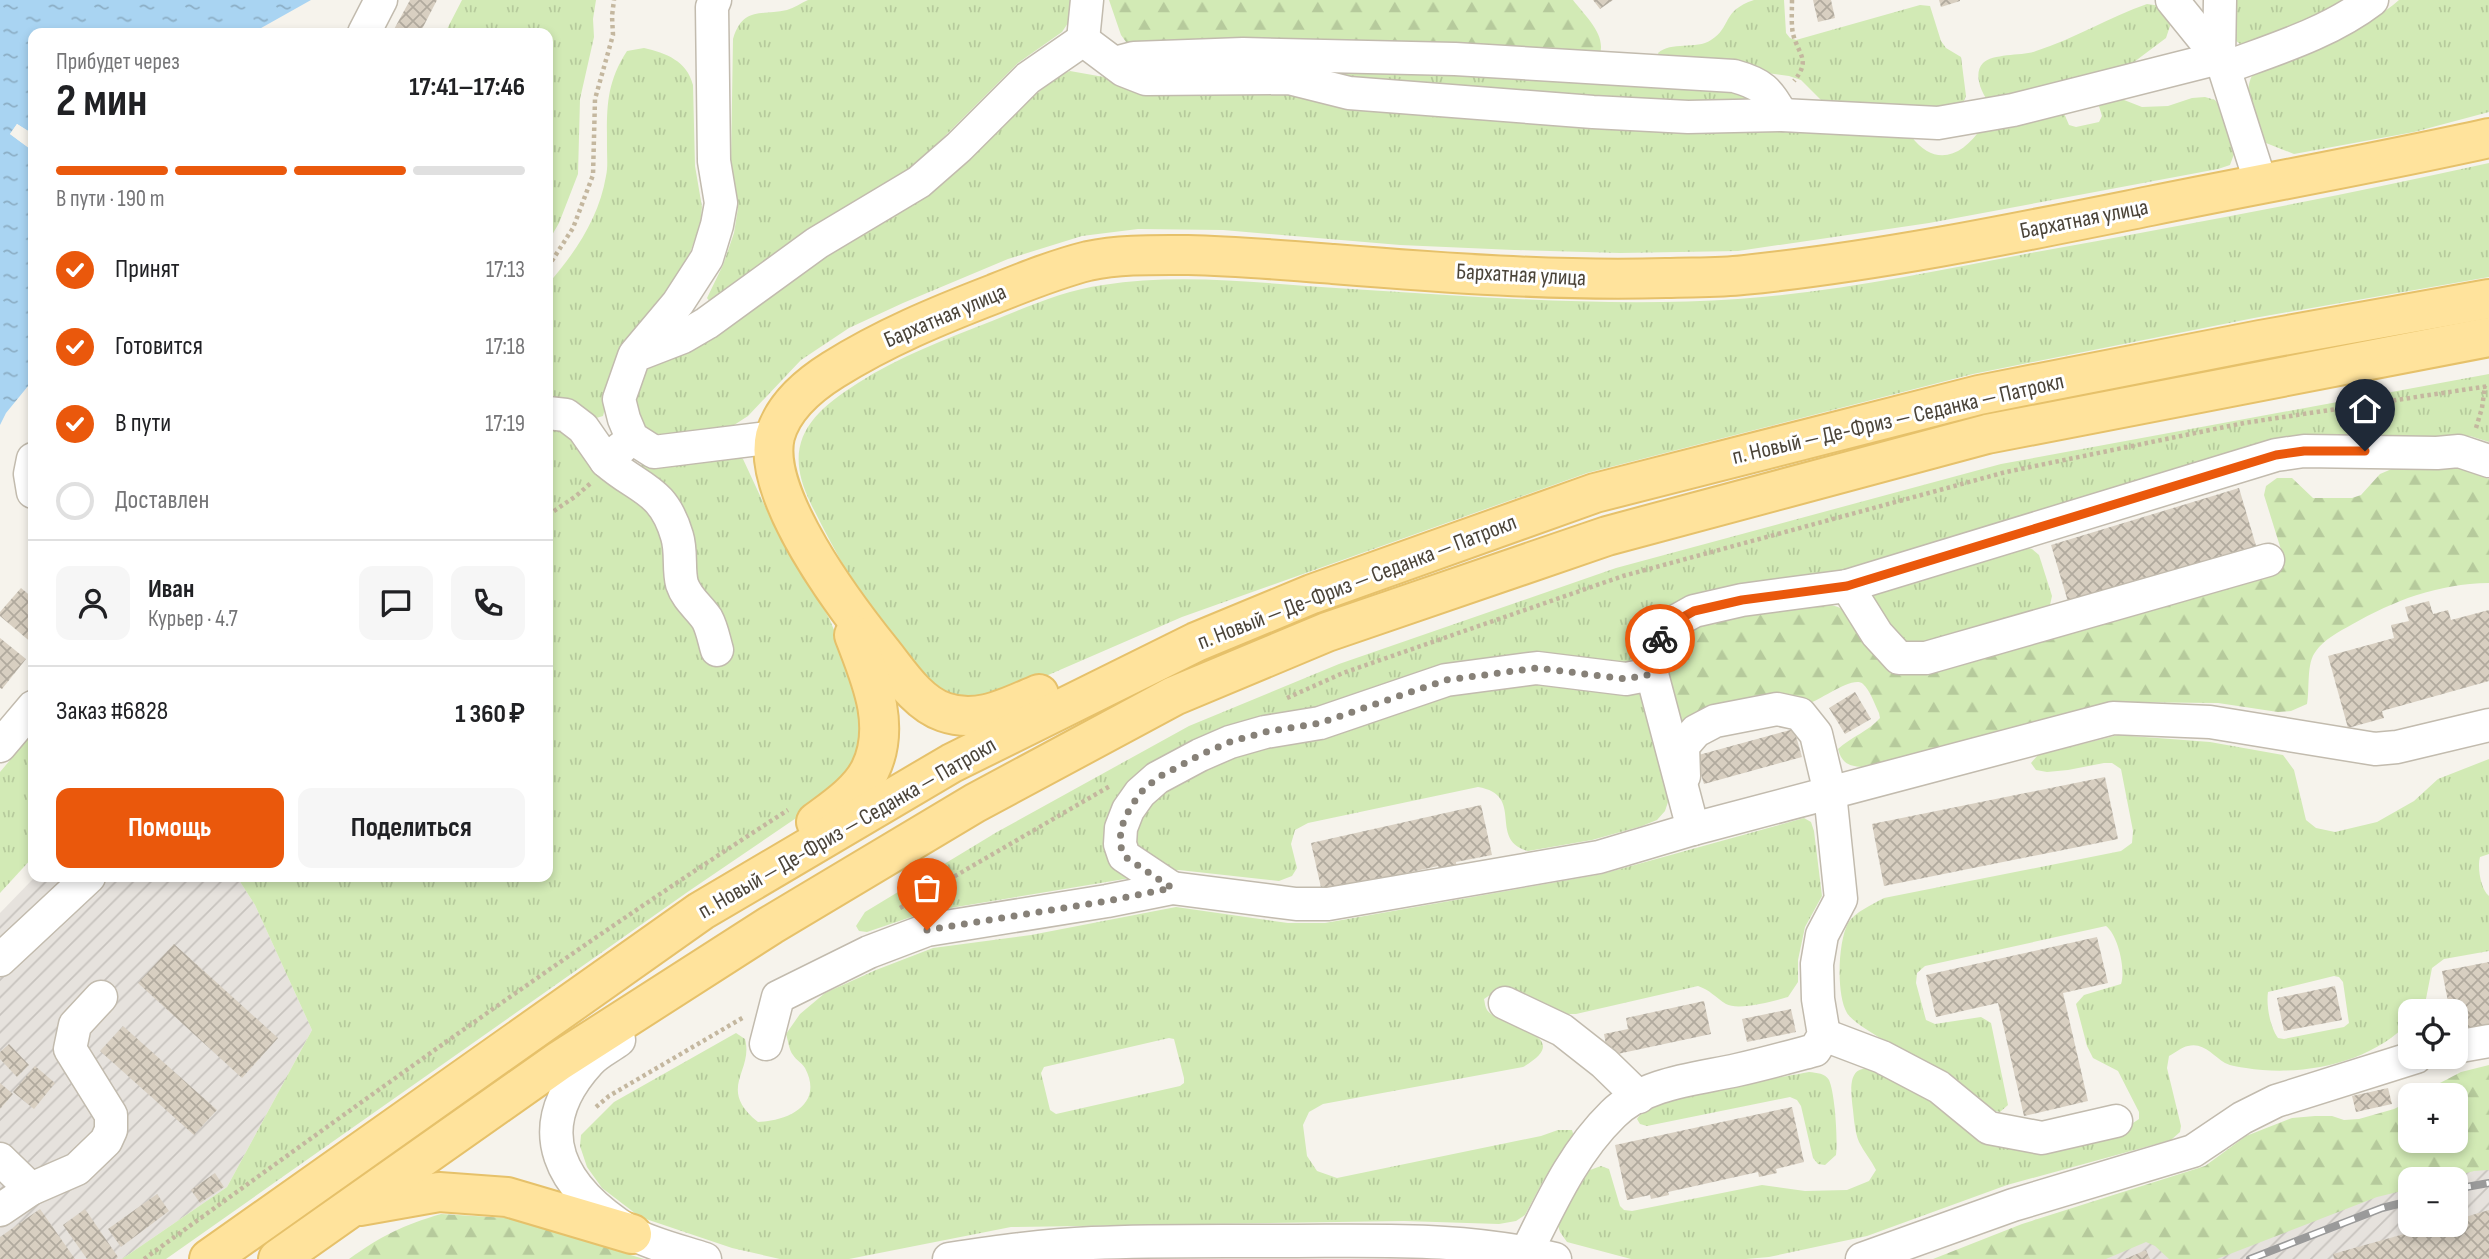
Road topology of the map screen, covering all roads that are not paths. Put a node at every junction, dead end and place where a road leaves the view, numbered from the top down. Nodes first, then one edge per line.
1 (381, 0) edge
2 (715, 0) edge
3 (1087, 0) edge
4 (2172, 0) edge
5 (2220, 0) edge
6 (2372, 0) edge
7 (367, 28) edge
8 (1083, 40) junction
9 (2222, 63) junction
10 (1114, 64) junction
11 (1778, 108) junction
12 (2489, 138) edge
13 (2261, 184) junction
14 (2489, 299) edge
15 (2489, 337) edge
16 (634, 356) junction
17 (553, 414) edge
18 (775, 437) junction
19 (632, 438) junction
20 (606, 461) junction
21 (2489, 461) edge
22 (2268, 560) dead end
23 (1847, 586) junction
24 (840, 598) junction
25 (1196, 642) junction
26 (717, 650) dead end
27 (1652, 674) junction
28 (28, 713) edge
29 (2489, 724) edge
30 (0, 746) edge
31 (1830, 793) junction
32 (1684, 799) junction
33 (1693, 829) junction
34 (750, 881) junction
35 (84, 882) edge
36 (1172, 888) junction
37 (771, 925) junction
38 (0, 960) edge
39 (101, 997) dead end
40 (1505, 1003) dead end
41 (1825, 1035) junction
42 (2489, 1041) edge
43 (765, 1044) dead end
44 (2468, 1045) edge
45 (2398, 1063) edge
46 (1639, 1097) junction
47 (2116, 1121) dead end
48 (0, 1159) edge
49 (31, 1189) junction
50 (351, 1207) junction
51 (0, 1210) edge
52 (632, 1234) junction
53 (1535, 1257) edge
54 (209, 1259) edge
55 (278, 1259) edge
56 (705, 1259) edge
57 (949, 1259) edge
58 (1863, 1259) edge

1 - 7 street
2 - 16 street
3 - 8 street
4 - 9 street
5 - 9 street
6 - 9 street
8 - 10 street
8 - 16 street
9 - 11 street
9 - 13 street
10 - 11 street
10 - 11 street
12 - 13 main road, Бархатная улица
13 - 18 main road, Бархатная улица
14 - 25 main road, п. Новый — Де-Фриз — Седанка — Патрокл
15 - 37 main road, п. Новый — Де-Фриз — Седанка — Патрокл
16 - 19 street
17 - 20 street
18 - 19 street
18 - 24 main road, Бархатная улица
19 - 20 street
20 - 26 street
21 - 23 street
22 - 23 street
23 - 27 street
24 - 25 main road
24 - 34 main road
25 - 34 main road, п. Новый — Де-Фриз — Седанка — Патрокл
27 - 32 street
27 - 36 street
28 - 30 street
29 - 31 street
31 - 32 street
31 - 33 street
31 - 41 street
32 - 33 street
33 - 36 street
34 - 54 main road, п. Новый — Де-Фриз — Седанка — Патрокл
35 - 38 street
36 - 43 street
37 - 50 main road, п. Новый — Де-Фриз — Седанка — Патрокл
37 - 52 street
39 - 49 street
40 - 46 street
41 - 46 street
41 - 47 street
42 - 44 street
45 - 58 street
46 - 53 street
48 - 49 street
49 - 51 street
50 - 52 main road
50 - 55 main road, п. Новый — Де-Фриз — Седанка — Патрокл
52 - 56 street
53 - 57 street

